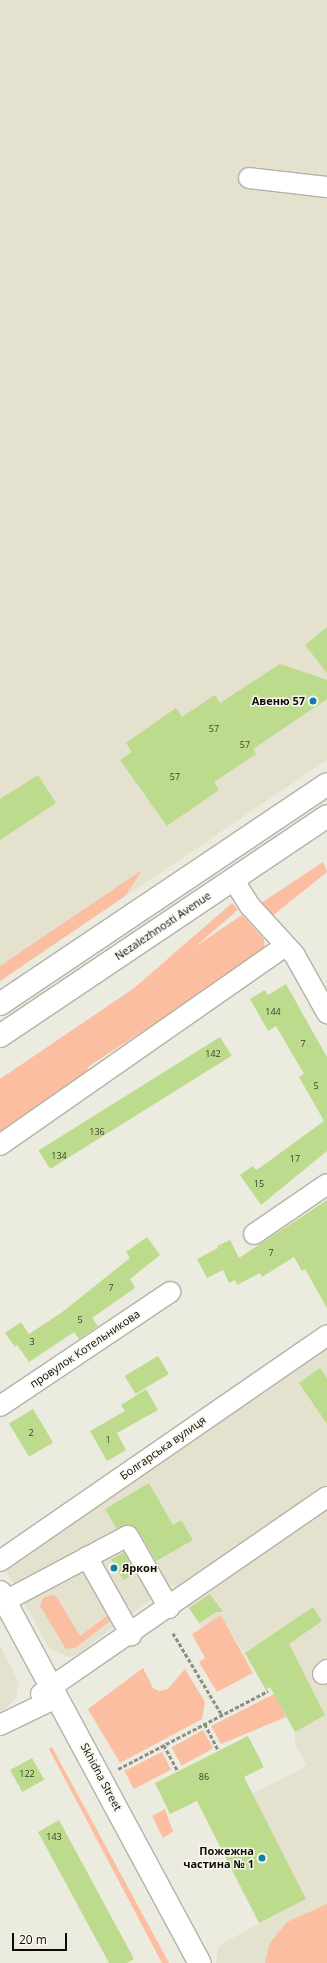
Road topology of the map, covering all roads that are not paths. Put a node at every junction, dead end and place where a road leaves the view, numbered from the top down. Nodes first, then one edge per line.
1 (249, 178) dead end
2 (327, 187) edge
3 (327, 784) edge
4 (327, 816) edge
5 (233, 879) junction
6 (284, 947) junction
7 (0, 1004) edge
8 (327, 1013) edge
9 (0, 1036) edge
10 (0, 1145) edge
11 (327, 1184) edge
12 (254, 1234) dead end
13 (170, 1292) dead end
14 (327, 1335) edge
15 (0, 1406) edge
16 (327, 1497) edge
17 (87, 1557) junction
18 (0, 1561) edge
19 (1, 1600) edge
20 (169, 1608) junction
21 (131, 1635) junction
22 (49, 1695) junction
23 (0, 1725) edge
24 (185, 1963) edge
25 (200, 1963) edge

1 - 2 street
3 - 7 main road
4 - 5 main road, Nezalezhnosti Avenue
5 - 6 street
5 - 9 main road, Nezalezhnosti Avenue
6 - 8 street
6 - 10 street
11 - 12 street
13 - 15 street, провулок Котельникова
14 - 18 street, Болгарська вулиця
16 - 20 street
17 - 19 street
17 - 20 street
17 - 21 street
19 - 22 main road, Skhidna Street
20 - 21 street
21 - 22 street
22 - 23 street
22 - 24 main road, Skhidna Street
22 - 25 main road, Skhidna Street

